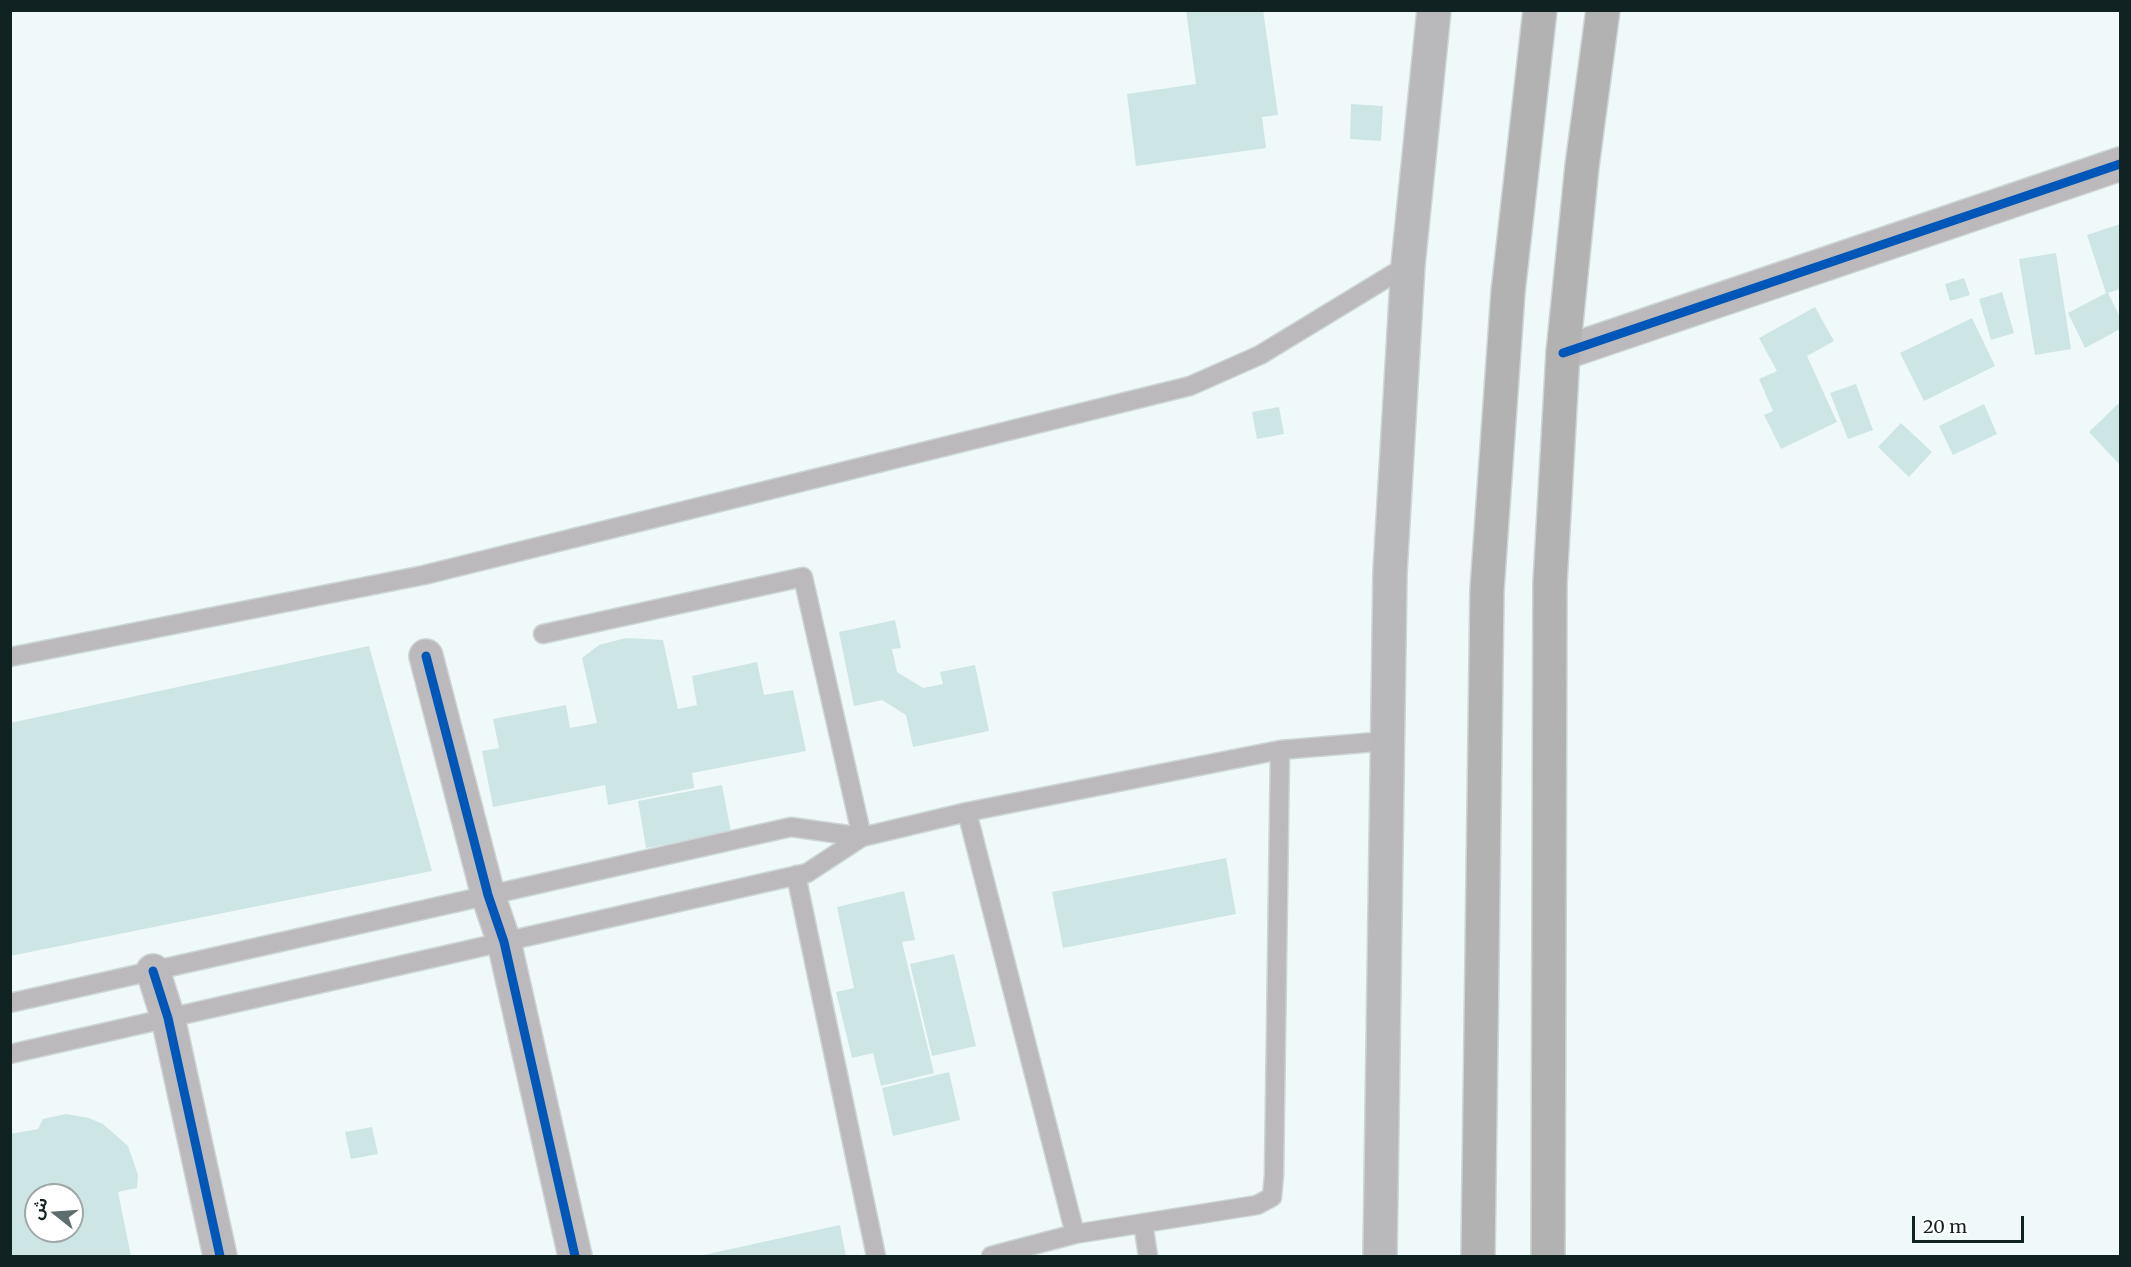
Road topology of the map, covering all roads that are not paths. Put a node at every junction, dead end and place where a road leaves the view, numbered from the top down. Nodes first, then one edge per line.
1 (1434, 10) edge
2 (1540, 10) edge
3 (1603, 10) edge
4 (2121, 164) edge
5 (1408, 265) junction
6 (1563, 353) junction
7 (543, 634) dead end
8 (426, 656) dead end
9 (10, 657) edge
10 (1387, 741) junction
11 (1280, 750) junction
12 (967, 812) junction
13 (862, 837) junction
14 (796, 875) junction
15 (488, 895) junction
16 (504, 942) junction
17 (153, 971) junction
18 (10, 1003) edge
19 (168, 1018) junction
20 (10, 1054) edge
21 (1143, 1223) junction
22 (1075, 1234) junction
23 (220, 1257) edge
24 (575, 1257) edge
25 (876, 1257) edge
26 (991, 1257) edge
27 (1148, 1257) edge
28 (1380, 1257) edge
29 (1478, 1257) edge
30 (1548, 1257) edge

1 - 5 main road
2 - 29 main road
3 - 6 main road
4 - 6 street
5 - 9 lane
5 - 10 main road
6 - 30 main road
7 - 13 lane
8 - 15 street
10 - 11 lane
10 - 28 main road
11 - 12 lane
11 - 21 lane
12 - 13 lane
12 - 22 lane
13 - 14 lane
13 - 15 lane
14 - 16 lane
14 - 25 lane
15 - 16 street
15 - 17 lane
16 - 19 lane
16 - 24 street
17 - 18 lane
17 - 19 street
19 - 20 lane
19 - 23 street
21 - 22 lane
21 - 27 lane
22 - 26 lane

